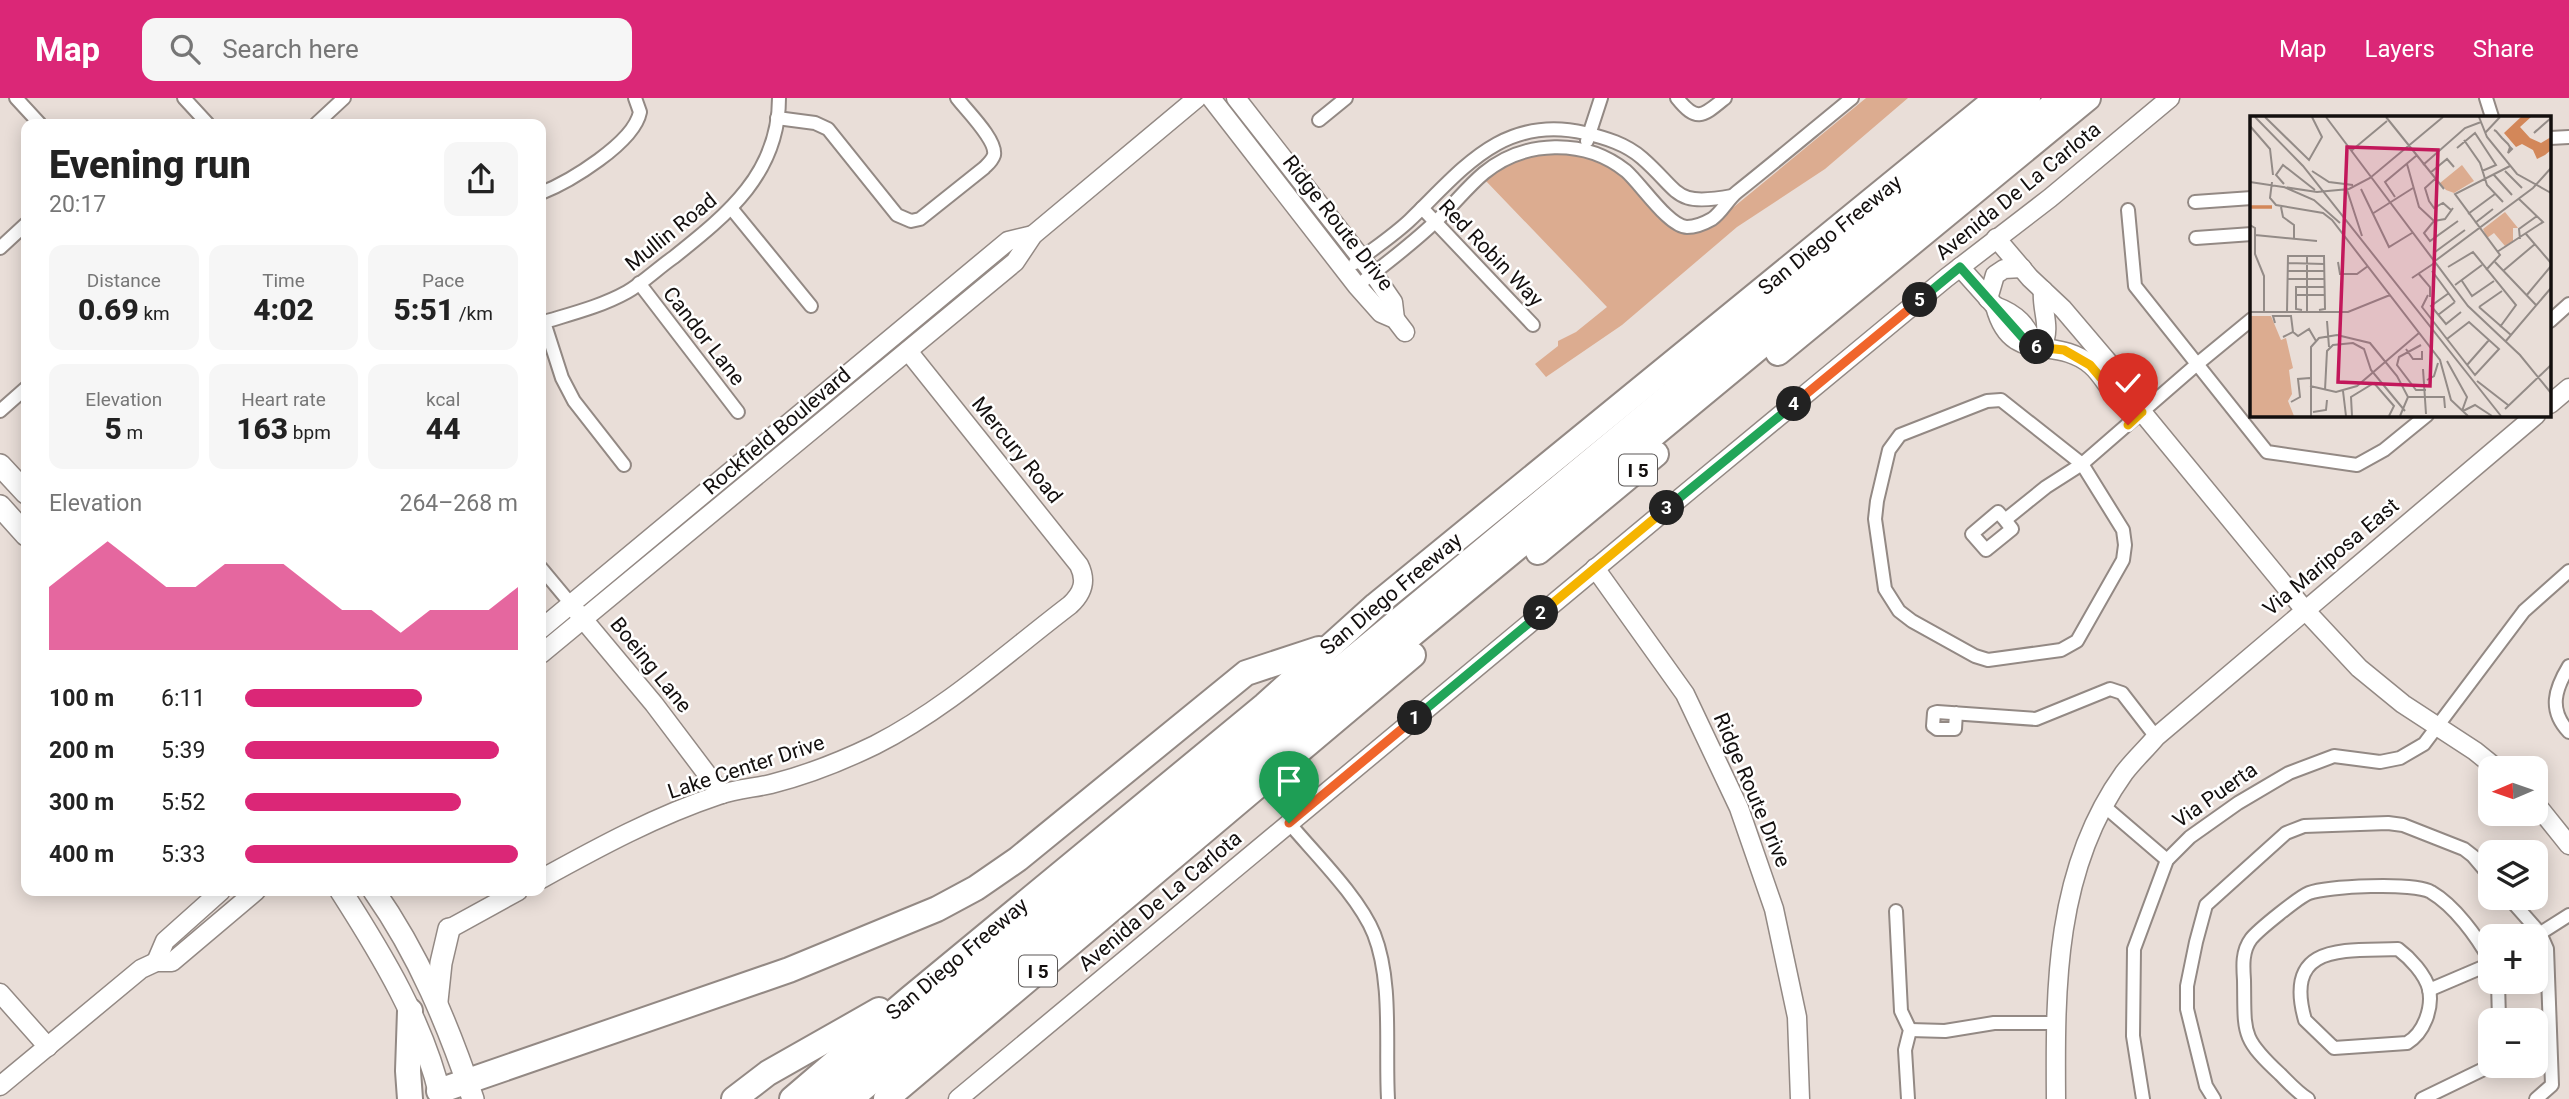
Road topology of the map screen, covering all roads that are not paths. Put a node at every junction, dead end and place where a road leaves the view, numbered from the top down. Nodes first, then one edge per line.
1 (16, 98) edge
2 (184, 98) edge
3 (344, 98) edge
4 (635, 98) edge
5 (779, 98) edge
6 (957, 98) edge
7 (1197, 98) edge
8 (1211, 98) edge
9 (1236, 98) edge
10 (1346, 98) edge
11 (1601, 98) edge
12 (1677, 98) edge
13 (1725, 98) edge
14 (1852, 98) edge
15 (1997, 98) edge
16 (2028, 98) edge
17 (2061, 98) edge
18 (2088, 98) edge
19 (2170, 98) edge
20 (2486, 98) edge
21 (2492, 116) edge
22 (777, 118) junction
23 (35, 119) edge
24 (203, 119) edge
25 (321, 119) edge
26 (1319, 120) dead end
27 (1589, 134) junction
28 (1585, 150) junction
29 (546, 191) edge
30 (1732, 196) junction
31 (2250, 198) edge
32 (2195, 202) dead end
33 (731, 208) junction
34 (1422, 208) junction
35 (2128, 210) dead end
36 (1435, 222) junction
37 (21, 228) edge
38 (1033, 234) junction
39 (2250, 234) edge
40 (1997, 238) junction
41 (2196, 238) dead end
42 (0, 247) edge
43 (1361, 258) junction
44 (1960, 267) junction
45 (2022, 268) junction
46 (1345, 271) junction
47 (1373, 273) junction
48 (639, 284) junction
49 (1357, 286) junction
50 (2043, 290) junction
51 (1992, 303) junction
52 (2569, 304) edge
53 (811, 306) dead end
54 (2552, 319) edge
55 (2250, 321) edge
56 (546, 322) edge
57 (908, 325) junction
58 (1533, 325) dead end
59 (546, 334) edge
60 (2039, 347) junction
61 (908, 351) junction
62 (2196, 365) junction
63 (2569, 388) edge
64 (21, 392) edge
65 (2552, 402) edge
66 (0, 411) edge
67 (738, 412) dead end
68 (2142, 412) junction
69 (2426, 416) edge
70 (2535, 416) edge
71 (2082, 464) junction
72 (0, 465) edge
73 (624, 465) dead end
74 (21, 488) edge
75 (0, 506) edge
76 (2005, 520) dead end
77 (21, 529) edge
78 (1595, 568) junction
79 (2569, 571) edge
80 (546, 574) edge
81 (1084, 580) joint
82 (571, 604) junction
83 (2304, 609) junction
84 (584, 620) junction
85 (546, 625) edge
86 (1329, 645) junction
87 (546, 650) edge
88 (2569, 666) edge
89 (1956, 713) dead end
90 (2438, 726) junction
91 (2569, 732) edge
92 (2156, 737) junction
93 (2479, 756) edge
94 (722, 794) junction
95 (2104, 806) junction
96 (2548, 819) edge
97 (1289, 823) junction
98 (2569, 845) edge
99 (2167, 860) junction
100 (2478, 862) edge
101 (546, 875) edge
102 (215, 896) edge
103 (250, 896) edge
104 (344, 896) edge
105 (377, 896) edge
106 (509, 896) edge
107 (2518, 910) edge
108 (1896, 911) dead end
109 (2569, 915) edge
110 (2529, 924) edge
111 (449, 929) joint
112 (2548, 929) edge
113 (2478, 941) edge
114 (156, 961) junction
115 (2478, 968) edge
116 (2548, 968) edge
117 (931, 981) junction
118 (2429, 990) junction
119 (0, 993) edge
120 (437, 1003) junction
121 (410, 1011) junction
122 (2055, 1023) junction
123 (1910, 1030) junction
124 (48, 1046) junction
125 (2478, 1072) edge
126 (0, 1086) edge
127 (470, 1090) edge
128 (440, 1095) edge
129 (410, 1099) edge
130 (734, 1099) edge
131 (792, 1099) edge
132 (822, 1099) edge
133 (850, 1099) edge
134 (886, 1099) edge
135 (958, 1099) edge
136 (1388, 1099) edge
137 (1800, 1099) edge
138 (1908, 1099) edge
139 (2056, 1099) edge
140 (2143, 1099) edge
141 (2214, 1099) edge
142 (2308, 1099) edge
143 (2423, 1099) edge
144 (2536, 1099) edge

1 - 23 street
2 - 24 street
3 - 25 street
4 - 29 street
5 - 22 street, Mullin Road
6 - 22 street
7 - 38 main road, Rockfield Boulevard
8 - 46 main road, Ridge Route Drive
9 - 43 main road, Ridge Route Drive
10 - 26 street
11 - 27 street
12 - 13 street
14 - 30 street
15 - 86 highway, San Diego Freeway
16 - 132 highway
17 - 133 highway
18 - 134 highway, I 5
19 - 40 main road, Avenida De La Carlota
20 - 21 street
22 - 33 street, Mullin Road
27 - 28 street
27 - 30 street
27 - 34 street
28 - 30 street
28 - 36 street
31 - 32 street
33 - 48 street, Mullin Road
33 - 53 street
34 - 36 street, Red Robin Way
34 - 43 street
35 - 62 street
36 - 47 street
36 - 58 street, Red Robin Way
37 - 42 street
38 - 57 main road, Rockfield Boulevard
38 - 61 main road, Rockfield Boulevard
39 - 41 street
40 - 44 main road, Avenida De La Carlota
40 - 45 main road
43 - 46 street
43 - 47 main road, Ridge Route Drive
44 - 51 main road
44 - 78 main road, Avenida De La Carlota
45 - 50 main road
45 - 51 main road
46 - 49 main road, Ridge Route Drive
47 - 49 street
47 - 49 main road, Ridge Route Drive
48 - 56 street, Mullin Road
48 - 67 street, Candor Lane
50 - 60 main road
50 - 68 main road
51 - 60 main road
52 - 54 street
55 - 62 street
57 - 61 main road
57 - 82 main road, Rockfield Boulevard
59 - 73 street
60 - 68 main road
61 - 81 main road, Mercury Road
61 - 84 main road, Rockfield Boulevard
62 - 68 street
62 - 69 street
63 - 65 main road
64 - 66 street
68 - 71 street
68 - 83 main road
70 - 83 main road, Via Mariposa East
71 - 71 street
71 - 76 street
72 - 74 main road
75 - 77 main road
78 - 97 main road, Avenida De La Carlota
78 - 137 main road, Ridge Route Drive
79 - 90 street, Via Puerta
80 - 82 street, Boeing Lane
81 - 94 main road, Lake Center Drive
82 - 84 main road, Boeing Lane
82 - 85 main road, Rockfield Boulevard
83 - 90 main road
83 - 92 main road, Via Mariposa East
84 - 87 main road, Rockfield Boulevard
84 - 94 main road, Boeing Lane
86 - 117 highway, San Diego Freeway
86 - 127 highway
88 - 91 street
89 - 92 street
90 - 93 main road
90 - 99 street, Via Puerta
92 - 95 main road, Via Mariposa East
94 - 101 main road, Lake Center Drive
95 - 99 street
95 - 122 main road, Via Mariposa East
96 - 98 main road
97 - 135 main road, Avenida De La Carlota
97 - 136 street
99 - 140 street, Via Puerta
100 - 141 street
102 - 114 main road
103 - 114 main road
104 - 121 main road
105 - 120 main road
106 - 111 main road
107 - 110 street
108 - 123 street
109 - 112 street
111 - 120 main road
113 - 142 street
114 - 124 main road
115 - 118 street
116 - 144 street
117 - 130 highway
117 - 131 highway, San Diego Freeway
118 - 118 street
119 - 124 main road
120 - 127 main road
121 - 128 main road
121 - 129 highway
122 - 123 street
122 - 139 main road, Via Mariposa East
123 - 138 street
124 - 126 main road
125 - 143 street
127 - 128 highway

